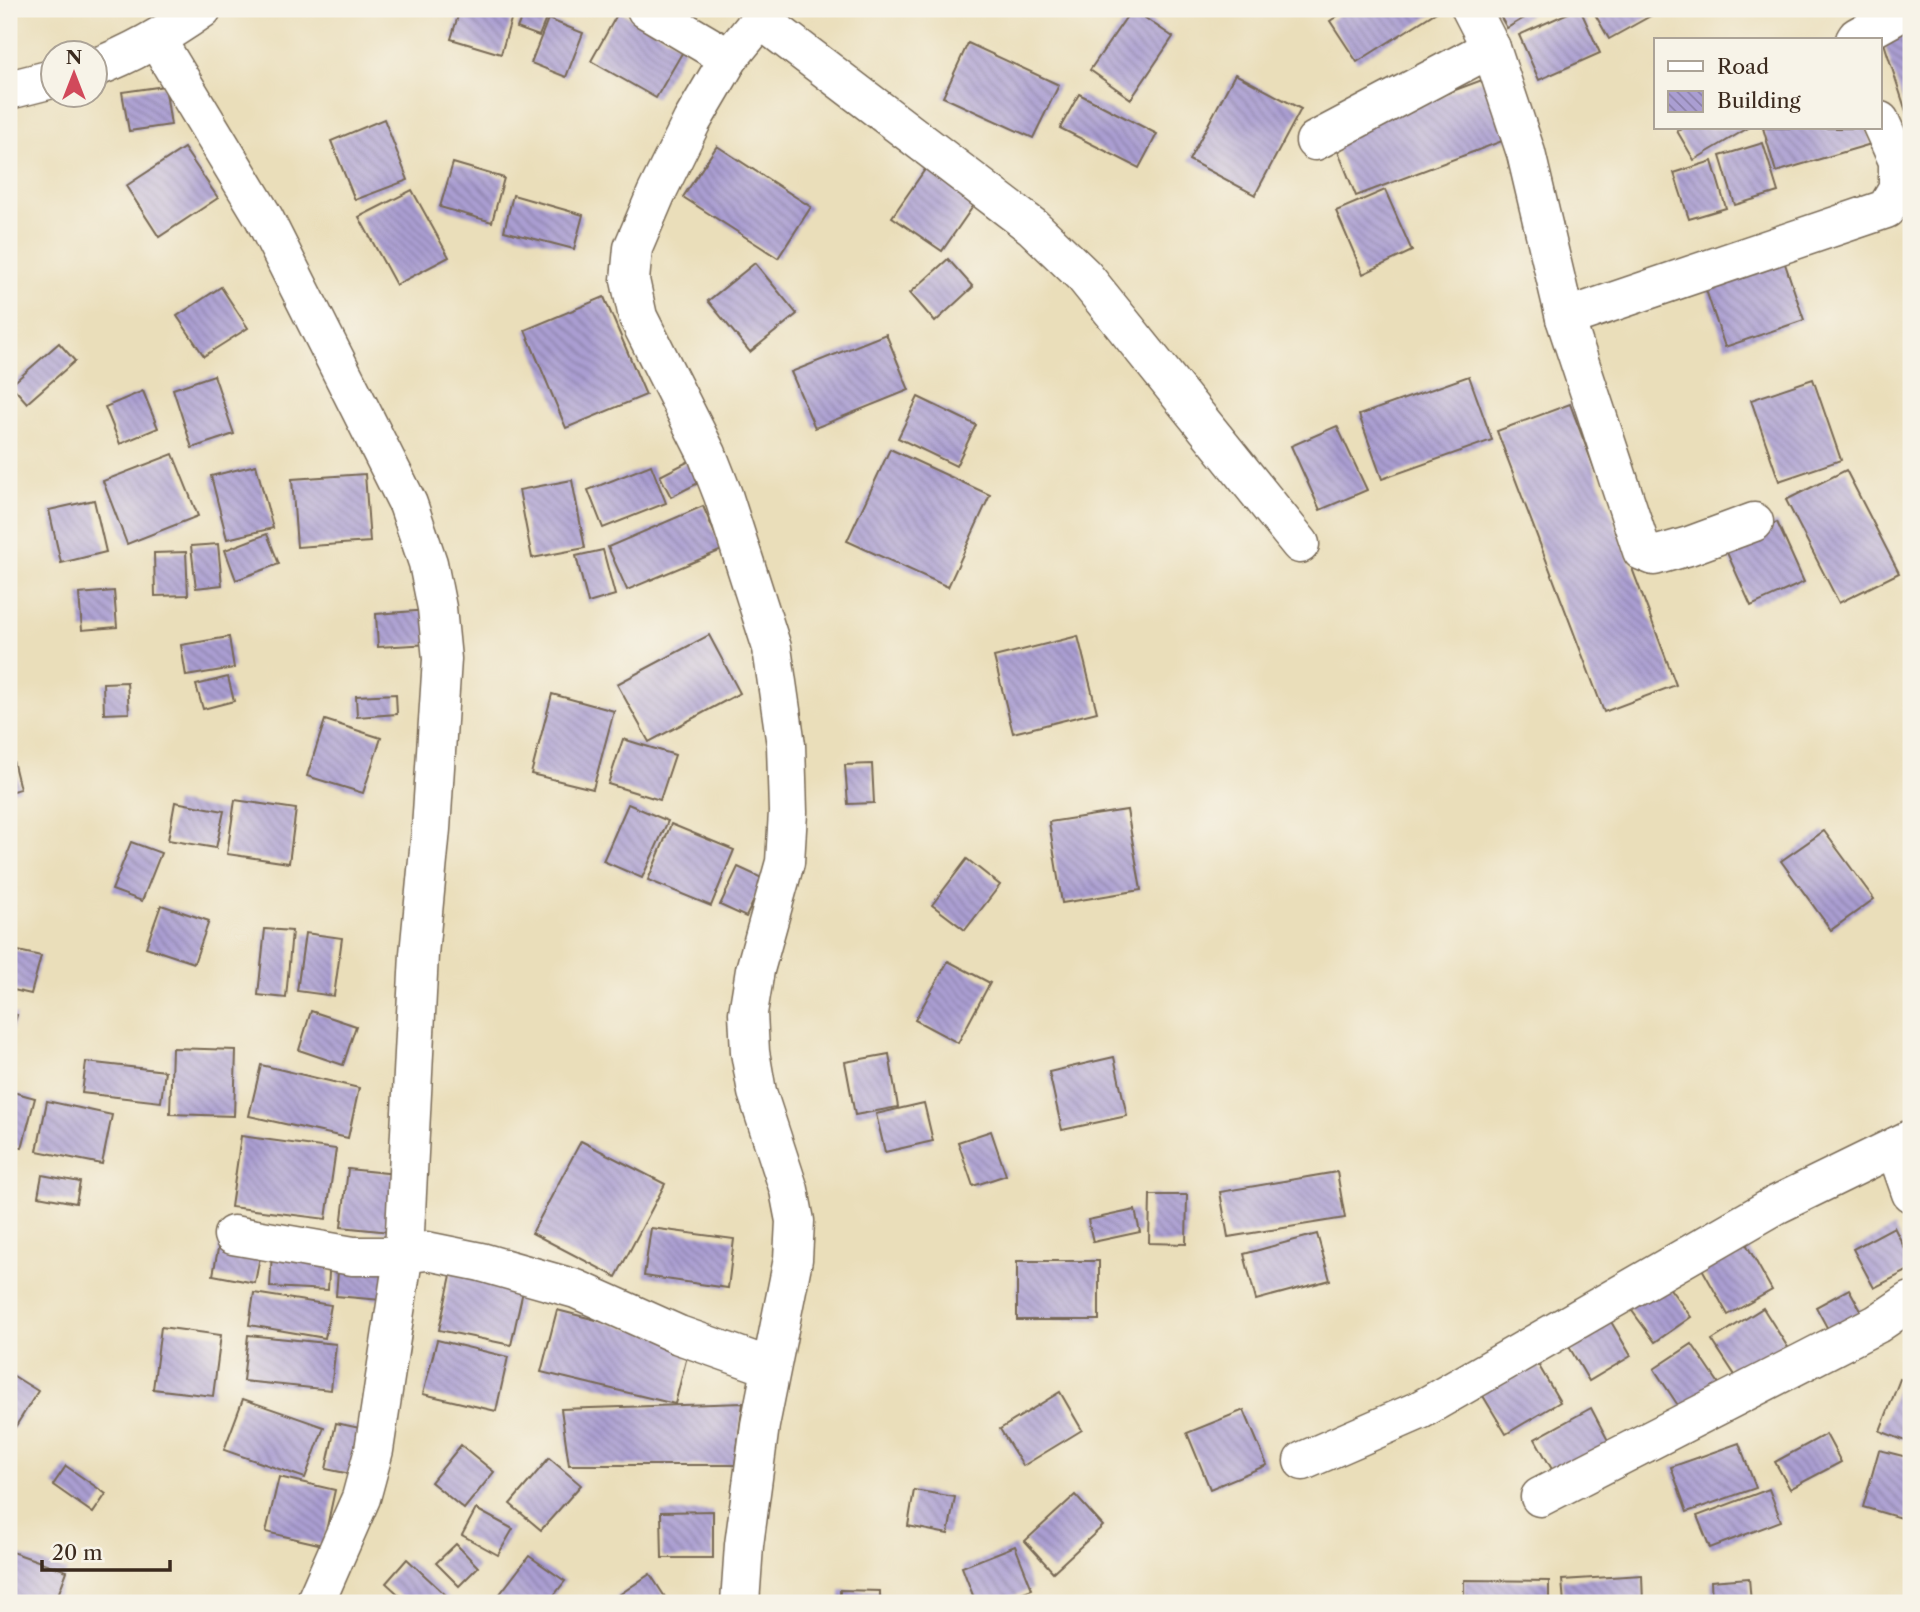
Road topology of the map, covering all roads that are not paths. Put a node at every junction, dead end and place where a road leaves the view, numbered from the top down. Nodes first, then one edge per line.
1 (646, 9) edge
2 (1471, 9) edge
3 (1907, 9) edge
4 (765, 14) edge
5 (179, 24) edge
6 (1856, 38) edge
7 (1491, 47) junction
8 (729, 58) junction
9 (108, 62) edge
10 (38, 83) edge
11 (9, 90) edge
12 (1882, 125) edge
13 (1315, 141) dead end
14 (1565, 318) junction
15 (1754, 522) dead end
16 (1300, 544) dead end
17 (1903, 1143) edge
18 (1911, 1193) edge
19 (233, 1235) dead end
20 (416, 1251) junction
21 (1911, 1301) edge
22 (771, 1367) junction
23 (1303, 1461) dead end
24 (1540, 1497) dead end
25 (316, 1603) edge
26 (740, 1603) edge

1 - 8 street
2 - 7 street
3 - 6 street
4 - 8 street
4 - 16 street
5 - 9 street
5 - 20 street
7 - 13 street
7 - 14 street
8 - 22 street
10 - 11 street
12 - 14 street
14 - 15 street
17 - 18 street
17 - 23 street
19 - 20 street
20 - 22 street
20 - 25 street
21 - 24 street
22 - 26 street

